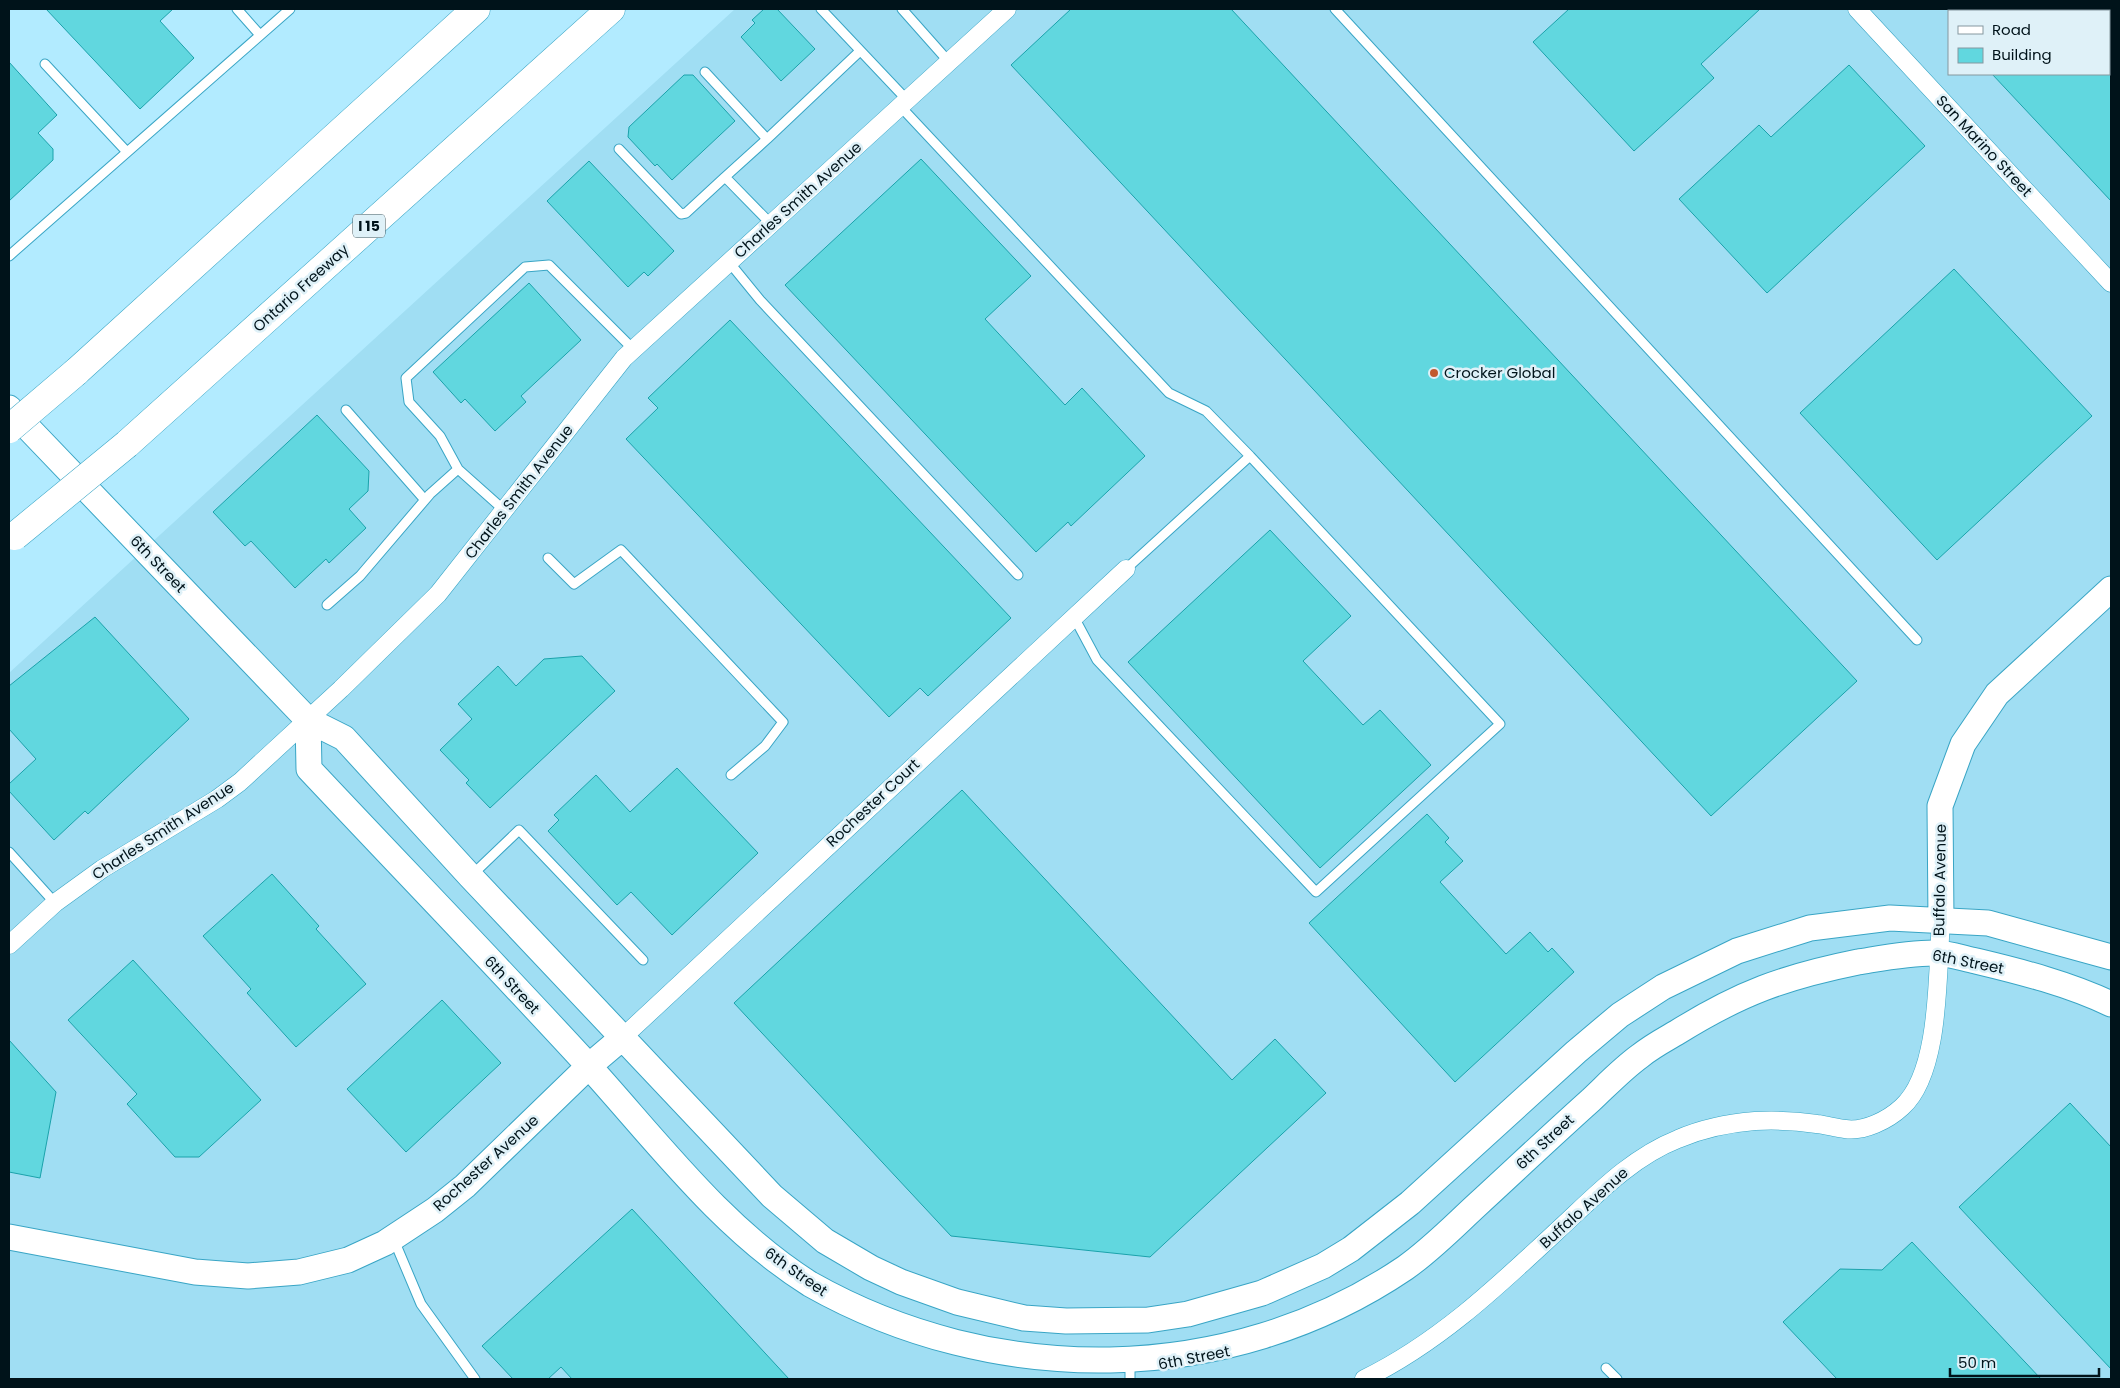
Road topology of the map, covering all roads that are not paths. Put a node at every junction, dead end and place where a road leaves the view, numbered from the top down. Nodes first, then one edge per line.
1 (236, 9) edge
2 (290, 9) edge
3 (476, 9) edge
4 (611, 9) edge
5 (821, 9) edge
6 (902, 9) edge
7 (1007, 9) edge
8 (1335, 9) edge
9 (1857, 9) edge
10 (260, 35) junction
11 (860, 51) junction
12 (949, 62) junction
13 (45, 64) dead end
14 (705, 72) dead end
15 (904, 103) junction
16 (767, 139) junction
17 (619, 149) dead end
18 (127, 152) junction
19 (726, 177) junction
20 (771, 224) junction
21 (9, 256) edge
22 (729, 262) junction
23 (2111, 283) edge
24 (634, 350) junction
25 (9, 408) edge
26 (346, 410) dead end
27 (9, 429) edge
28 (1250, 456) junction
29 (458, 469) junction
30 (425, 500) junction
31 (504, 510) junction
32 (12, 538) edge
33 (548, 558) dead end
34 (1126, 569) joint
35 (1018, 575) dead end
36 (2111, 589) edge
37 (327, 605) dead end
38 (1074, 617) junction
39 (1917, 640) dead end
40 (308, 720) junction
41 (731, 775) dead end
42 (9, 852) edge
43 (470, 876) junction
44 (55, 903) junction
45 (1941, 921) junction
46 (9, 945) edge
47 (1938, 953) junction
48 (2111, 957) edge
49 (643, 960) dead end
50 (2111, 1004) edge
51 (622, 1038) junction
52 (589, 1066) junction
53 (9, 1237) edge
54 (393, 1238) junction
55 (1606, 1368) dead end
56 (1130, 1374) edge
57 (475, 1379) edge
58 (1364, 1379) edge
59 (1617, 1379) edge

1 - 10 lane
2 - 10 lane
3 - 27 highway, bridge
4 - 32 highway, Ontario Freeway / I 15, bridge
5 - 11 lane
6 - 12 lane
7 - 12 street, Charles Smith Avenue
8 - 39 lane
9 - 23 street, San Marino Street
10 - 18 lane
11 - 15 lane
11 - 16 lane
12 - 15 street, Charles Smith Avenue
13 - 18 lane
14 - 16 lane
15 - 20 street, Charles Smith Avenue
15 - 28 lane
16 - 19 lane
17 - 19 lane
18 - 21 lane
19 - 20 lane
20 - 22 street, Charles Smith Avenue
22 - 24 street, Charles Smith Avenue
22 - 35 lane
24 - 29 lane
24 - 31 street, Charles Smith Avenue
25 - 40 main road, 6th Street
26 - 30 lane
28 - 34 lane
28 - 38 lane
29 - 30 lane
29 - 31 lane
30 - 37 lane
31 - 40 street, Charles Smith Avenue
33 - 41 lane
34 - 38 street, Rochester Court
36 - 45 main road, Buffalo Avenue
38 - 51 street, Rochester Court
40 - 43 main road, 6th Street
40 - 44 street, Charles Smith Avenue
40 - 52 main road, 6th Street
42 - 44 lane
43 - 49 lane
43 - 51 main road, 6th Street
44 - 46 street, Charles Smith Avenue
45 - 47 street, Buffalo Avenue
45 - 48 main road, 6th Street
45 - 51 main road, 6th Street
47 - 50 main road, 6th Street
47 - 56 main road, 6th Street
47 - 58 street, Buffalo Avenue
51 - 52 main road, Rochester Avenue
52 - 54 main road, Rochester Avenue
52 - 56 main road, 6th Street
53 - 54 main road, Rochester Avenue
54 - 57 lane
55 - 59 lane

